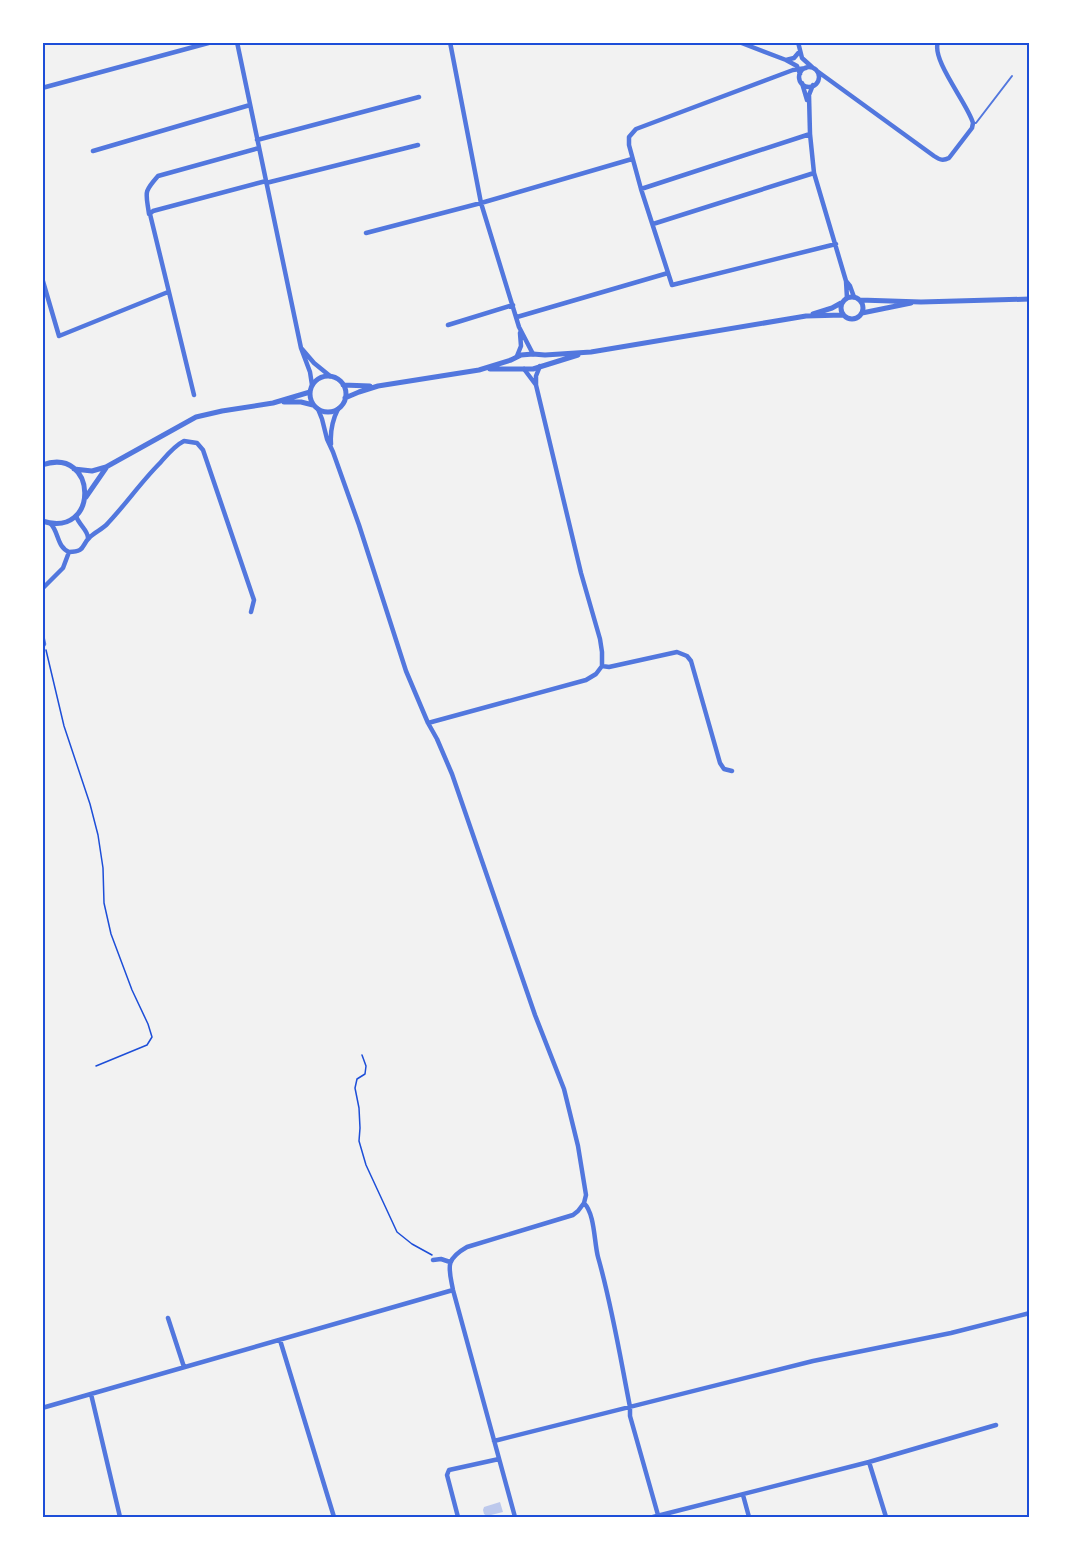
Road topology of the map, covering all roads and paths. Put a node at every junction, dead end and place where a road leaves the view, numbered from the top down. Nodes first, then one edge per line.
1 (212, 42) edge
2 (237, 42) edge
3 (459, 42) edge
4 (739, 42) edge
5 (798, 42) edge
6 (938, 42) edge
7 (450, 43) edge
8 (800, 51) junction
9 (779, 58) junction
10 (786, 60) junction
11 (809, 67) junction
12 (799, 71) junction
13 (817, 71) junction
14 (783, 74) junction
15 (1012, 76) dead end
16 (833, 81) junction
17 (802, 82) junction
18 (815, 84) junction
19 (42, 88) edge
20 (420, 96) dead end
21 (250, 105) junction
22 (810, 109) junction
23 (973, 123) junction
24 (810, 134) junction
25 (257, 140) junction
26 (418, 145) dead end
27 (259, 148) junction
28 (93, 151) dead end
29 (632, 159) junction
30 (814, 173) junction
31 (266, 182) junction
32 (641, 189) junction
33 (481, 203) junction
34 (150, 214) junction
35 (652, 224) junction
36 (366, 233) dead end
37 (836, 244) junction
38 (668, 273) junction
39 (42, 278) edge
40 (846, 281) junction
41 (168, 292) junction
42 (857, 299) junction
43 (1030, 299) edge
44 (844, 300) junction
45 (921, 302) junction
46 (513, 305) junction
47 (862, 313) junction
48 (843, 315) junction
49 (806, 316) junction
50 (517, 317) junction
51 (448, 325) dead end
52 (519, 327) junction
53 (301, 348) junction
54 (591, 352) junction
55 (533, 354) junction
56 (517, 356) junction
57 (540, 366) junction
58 (524, 369) junction
59 (479, 370) junction
60 (330, 376) junction
61 (343, 385) junction
62 (536, 385) junction
63 (378, 386) junction
64 (311, 389) junction
65 (194, 395) dead end
66 (345, 398) junction
67 (273, 403) junction
68 (315, 407) junction
69 (338, 409) junction
70 (332, 450) junction
71 (42, 463) edge
72 (106, 467) junction
73 (74, 469) junction
74 (85, 499) junction
75 (76, 516) junction
76 (42, 522) edge
77 (51, 524) junction
78 (86, 531) junction
79 (99, 532) junction
80 (88, 538) junction
81 (69, 552) junction
82 (42, 589) edge
83 (251, 612) dead end
84 (42, 635) edge
85 (43, 646) edge
86 (602, 666) junction
87 (428, 723) junction
88 (732, 771) dead end
89 (362, 1055) dead end
90 (96, 1066) dead end
91 (584, 1203) junction
92 (441, 1259) junction
93 (433, 1260) dead end
94 (450, 1262) junction
95 (453, 1290) junction
96 (1030, 1313) edge
97 (168, 1318) dead end
98 (280, 1340) junction
99 (184, 1367) junction
100 (91, 1394) junction
101 (630, 1407) junction
102 (42, 1408) edge
103 (996, 1425) dead end
104 (494, 1441) junction
105 (499, 1459) junction
106 (869, 1462) junction
107 (742, 1495) junction
108 (655, 1516) edge
109 (120, 1517) edge
110 (334, 1517) edge
111 (458, 1517) edge
112 (515, 1517) edge
113 (749, 1517) edge
114 (886, 1517) edge

1 - 19 street
2 - 21 street
3 - 7 street
4 - 9 street
5 - 8 street
6 - 23 street
7 - 33 street
8 - 10 street
8 - 11 street
9 - 10 street
9 - 14 street
10 - 12 street
11 - 12 street
11 - 13 street
12 - 14 street
12 - 17 street
13 - 16 street
13 - 18 street
14 - 29 street
15 - 23 lane
16 - 18 street
16 - 23 street
17 - 18 street
17 - 22 street
18 - 22 street
20 - 25 street
21 - 25 street
21 - 28 street
22 - 24 street
24 - 30 street
24 - 32 street
25 - 27 street
26 - 31 street
27 - 31 street
27 - 34 street
29 - 32 street
29 - 33 street
30 - 35 street
30 - 37 street
31 - 34 street
31 - 53 street
32 - 35 street
33 - 36 street
33 - 46 street
34 - 41 street
35 - 38 street
37 - 38 street
37 - 40 street
38 - 50 street
39 - 41 street
40 - 42 street
40 - 44 street
41 - 65 street
42 - 44 street
42 - 45 street
42 - 47 street
43 - 45 street
44 - 48 street
44 - 49 street
45 - 47 street
46 - 50 street
46 - 51 street
47 - 48 street
48 - 49 street
49 - 54 street
50 - 52 street
52 - 55 street
52 - 56 street
53 - 60 street
53 - 64 street
54 - 55 street
54 - 57 street
55 - 56 street
56 - 59 street
57 - 58 street
57 - 62 street
58 - 59 street
58 - 62 street
59 - 63 street
60 - 61 street
60 - 64 street
61 - 63 street
61 - 66 street
62 - 86 street
63 - 66 street
64 - 67 street
64 - 68 street
66 - 69 street
67 - 68 street
67 - 72 street
68 - 69 street
68 - 70 street
69 - 70 street
70 - 87 street
71 - 73 street
72 - 73 street
72 - 74 street
73 - 74 street
74 - 75 street
75 - 77 street
75 - 78 street
76 - 77 street
77 - 81 street
78 - 79 street
78 - 80 street
79 - 80 street
79 - 83 street
80 - 81 street
81 - 82 street
84 - 85 street
85 - 90 path
86 - 87 street
86 - 88 street
87 - 91 street
89 - 92 path
91 - 94 street
91 - 101 street
92 - 93 street
92 - 94 street
94 - 95 street
95 - 98 street
95 - 104 street
96 - 101 street
97 - 99 street
98 - 99 street
98 - 110 street
99 - 100 street
100 - 102 street
100 - 109 street
101 - 104 street
101 - 108 street
103 - 106 street
104 - 105 street
105 - 111 street
105 - 112 street
106 - 107 street
106 - 114 street
107 - 108 street
107 - 113 street

